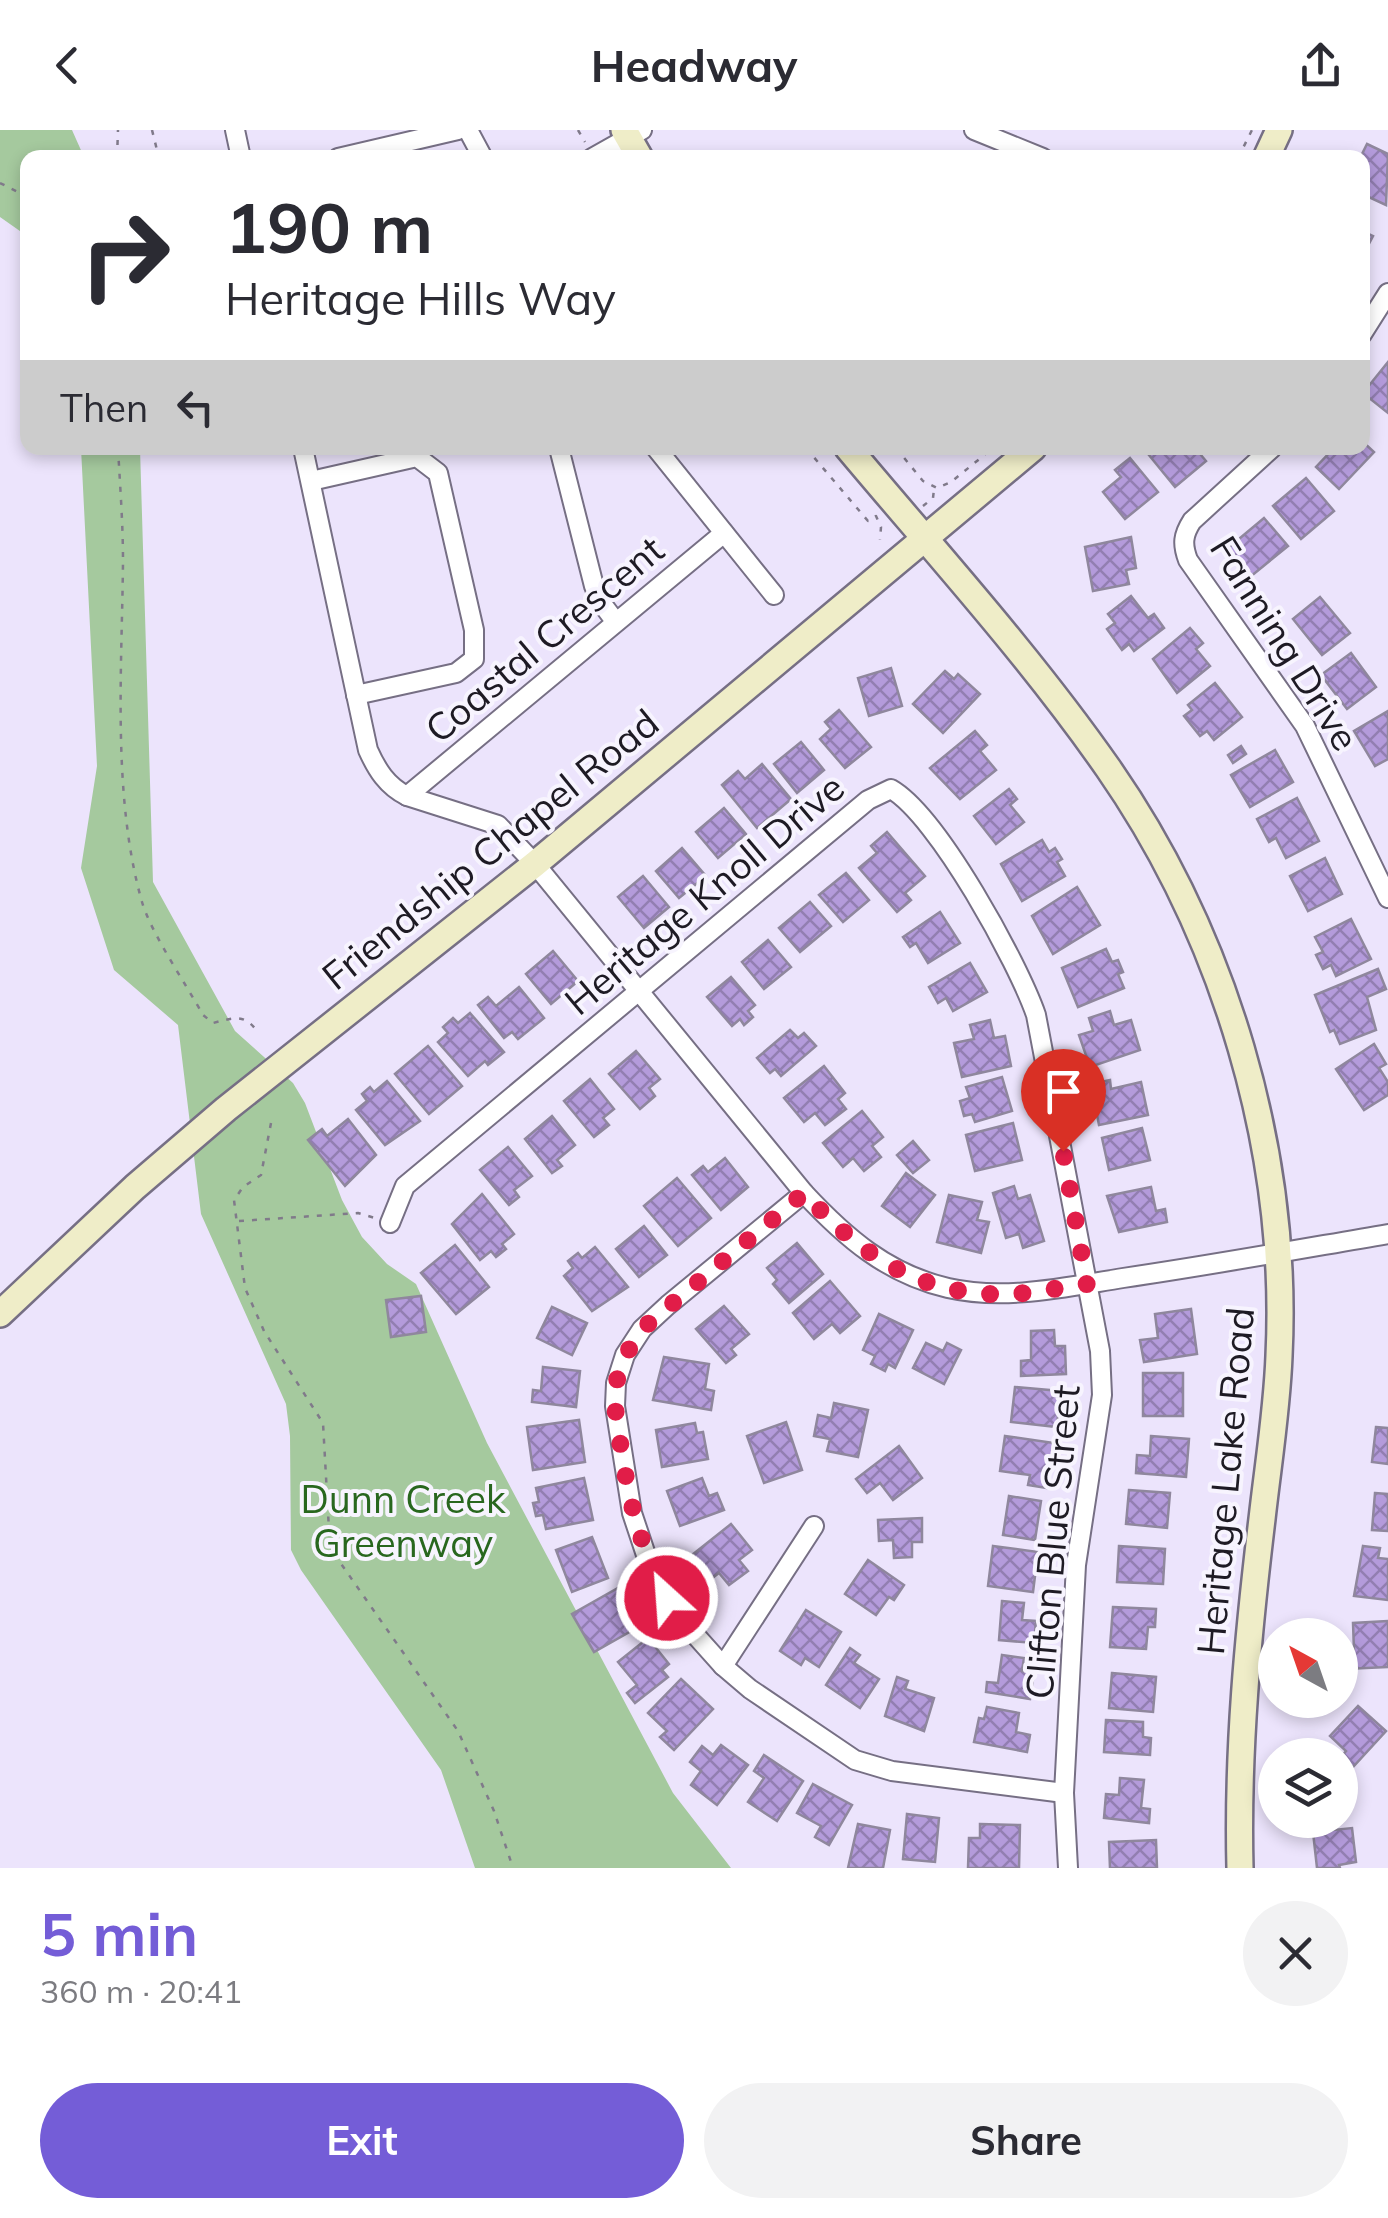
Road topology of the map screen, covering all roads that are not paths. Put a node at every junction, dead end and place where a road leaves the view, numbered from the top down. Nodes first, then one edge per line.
1 (458, 130) edge
2 (974, 130) edge
3 (633, 139) edge
4 (372, 150) edge
5 (609, 150) edge
6 (1023, 150) edge
7 (1387, 296) edge
8 (1370, 322) edge
9 (304, 455) edge
10 (561, 455) edge
11 (662, 455) edge
12 (854, 455) edge
13 (1024, 455) edge
14 (1264, 455) edge
15 (310, 481) junction
16 (724, 533) junction
17 (924, 538) junction
18 (774, 595) dead end
19 (614, 622) junction
20 (356, 695) junction
21 (407, 796) junction
22 (535, 864) junction
23 (1382, 870) edge
24 (1388, 898) edge
25 (638, 992) junction
26 (804, 1193) junction
27 (390, 1222) road end
28 (1388, 1234) edge
29 (1276, 1252) junction
30 (1087, 1284) junction
31 (0, 1314) edge
32 (814, 1526) dead end
33 (724, 1666) junction
34 (1064, 1794) junction
35 (1068, 1868) edge
36 (1240, 1868) edge

1 - 4 street
2 - 6 street
3 - 5 street
7 - 8 street
9 - 15 street
10 - 19 street
11 - 16 street
12 - 17 main road, Heritage Lake Road
13 - 17 main road, Friendship Chapel Road
14 - 23 street, Fanning Drive
15 - 20 street
15 - 20 street
16 - 18 street
16 - 19 street, Coastal Crescent
17 - 22 main road, Friendship Chapel Road
17 - 29 main road, Heritage Lake Road
19 - 21 street, Coastal Crescent
20 - 21 street
21 - 22 street
22 - 25 street
22 - 31 main road, Friendship Chapel Road
23 - 24 street, Fanning Drive
25 - 26 street
25 - 27 street, Heritage Knoll Drive
25 - 30 street, Heritage Knoll Drive
26 - 30 street
26 - 33 street
28 - 29 street
29 - 30 street
29 - 36 main road, Heritage Lake Road
30 - 34 street, Clifton Blue Street
32 - 33 street
33 - 34 street
34 - 35 street, Clifton Blue Street

